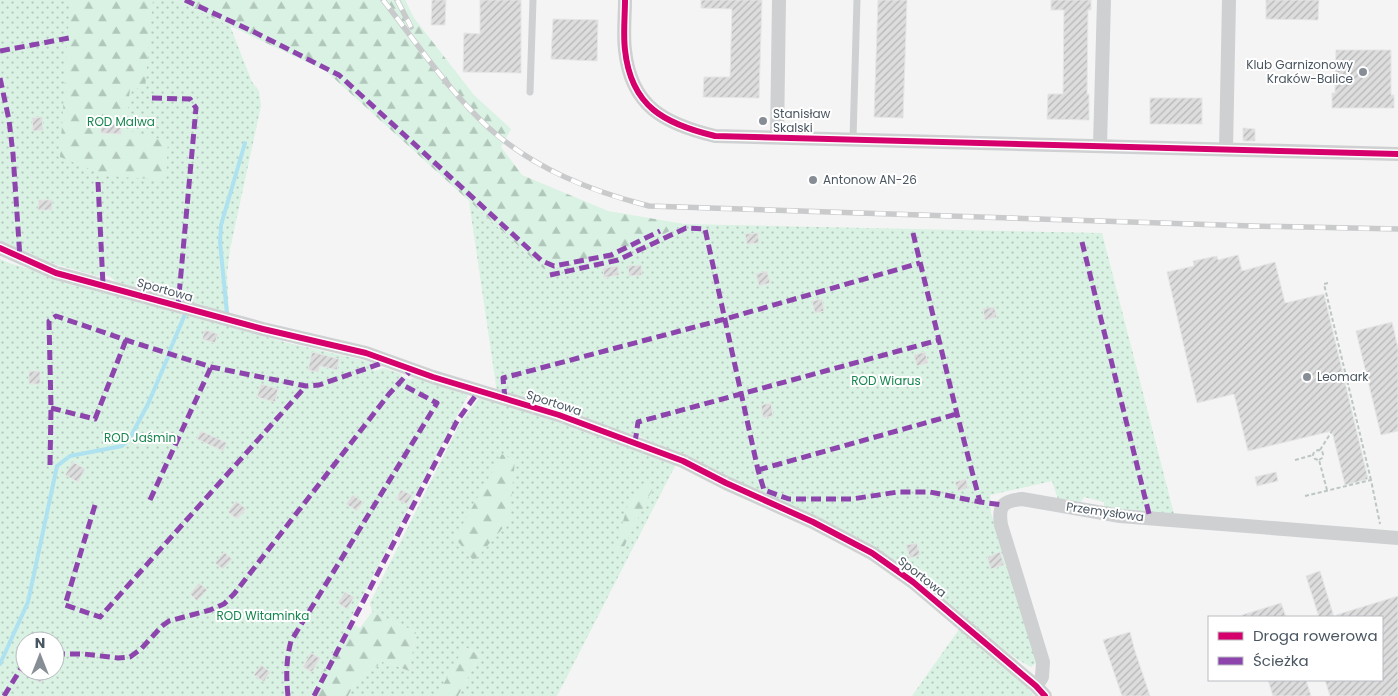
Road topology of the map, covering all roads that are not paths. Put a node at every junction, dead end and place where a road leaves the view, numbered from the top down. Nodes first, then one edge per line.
1 (533, 0) edge
2 (625, 0) edge
3 (779, 0) edge
4 (858, 0) edge
5 (1104, 0) edge
6 (1229, 0) edge
7 (530, 92) dead end
8 (776, 137) junction
9 (853, 139) junction
10 (1100, 145) junction
11 (1226, 148) junction
12 (1398, 154) edge
13 (0, 248) edge
14 (1398, 538) edge
15 (1041, 691) edge

1 - 7 lane
2 - 8 street
3 - 8 street
4 - 9 lane
5 - 10 street
6 - 11 street
8 - 9 street
9 - 10 street
10 - 11 street
11 - 12 street
13 - 15 street, Sportowa
14 - 15 street, Przemysłowa

